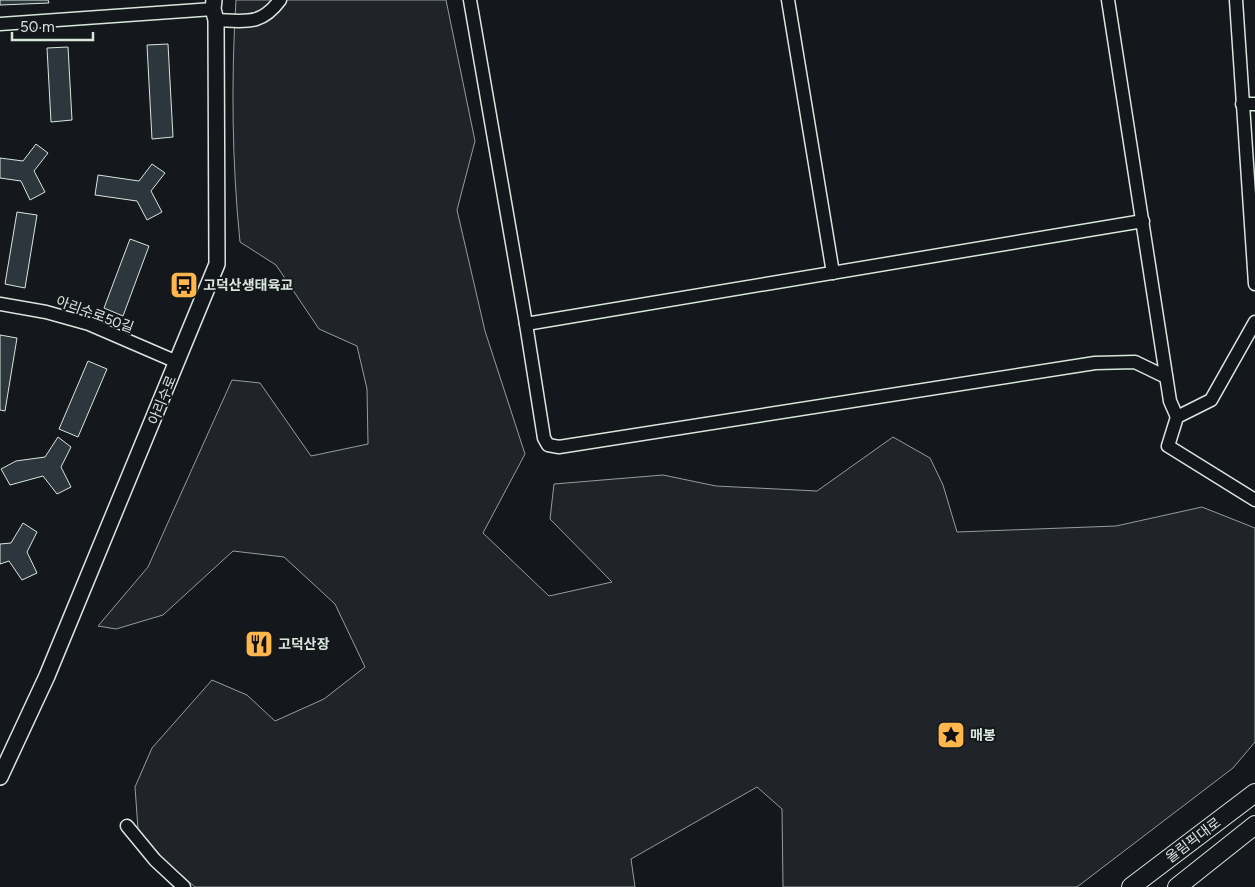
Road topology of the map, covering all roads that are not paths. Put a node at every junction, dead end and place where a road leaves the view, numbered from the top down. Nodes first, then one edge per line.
1 (280, 0) edge
2 (470, 0) edge
3 (788, 0) edge
4 (1108, 0) edge
5 (1236, 0) edge
6 (214, 10) edge
7 (0, 24) edge
8 (1249, 104) edge
9 (1143, 221) junction
10 (833, 273) junction
11 (1255, 284) edge
12 (0, 304) edge
13 (1255, 322) edge
14 (526, 324) junction
15 (177, 362) junction
16 (1166, 377) junction
17 (1176, 417) junction
18 (1255, 500) edge
19 (0, 777) edge
20 (1255, 793) edge
21 (1255, 825) edge
22 (127, 826) dead end
23 (184, 887) edge
24 (1131, 887) edge
25 (1177, 887) edge

1 - 6 street
2 - 14 street
3 - 10 street
4 - 9 street
5 - 8 street
6 - 7 street
6 - 15 main road, 아리수로
8 - 11 street
9 - 10 street
9 - 16 street
10 - 14 street
12 - 15 street, 아리수로50길
13 - 17 street
14 - 16 street
15 - 19 main road, 아리수로
16 - 17 street
17 - 18 street
20 - 24 highway, 올림픽대로
21 - 25 highway, 올림픽대로
22 - 23 street

